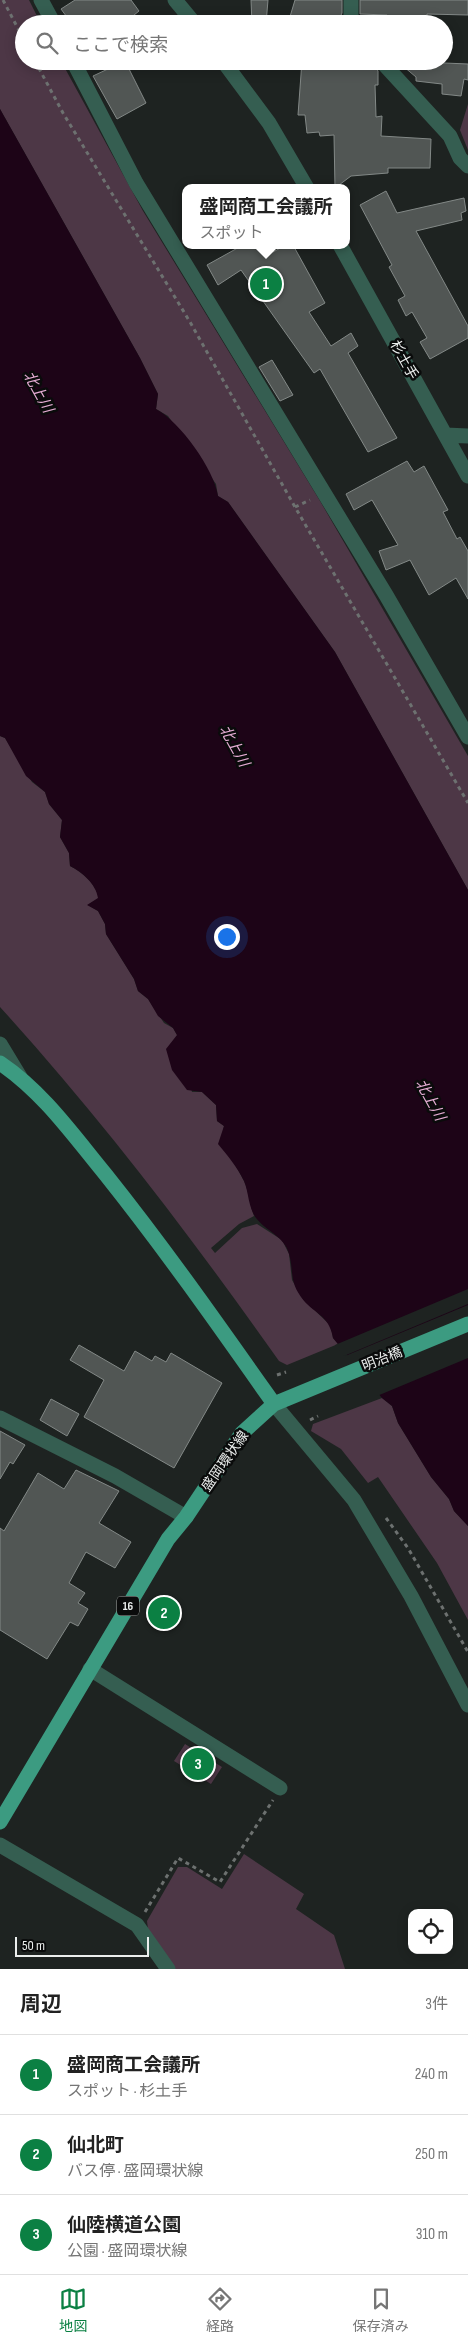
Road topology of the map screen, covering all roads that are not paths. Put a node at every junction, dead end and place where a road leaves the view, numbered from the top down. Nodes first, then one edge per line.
1 (41, 0) edge
2 (175, 0) edge
3 (350, 0) edge
4 (49, 15) edge
5 (188, 15) edge
6 (350, 15) edge
7 (78, 70) edge
8 (231, 70) edge
9 (389, 70) edge
10 (468, 166) edge
11 (304, 184) edge
12 (342, 249) edge
13 (446, 435) junction
14 (468, 436) edge
15 (468, 476) edge
16 (468, 737) edge
17 (0, 1044) edge
18 (0, 1063) edge
19 (20, 1077) junction
20 (468, 1324) edge
21 (274, 1404) junction
22 (0, 1418) edge
23 (186, 1517) junction
24 (90, 1669) junction
25 (468, 1705) edge
26 (280, 1788) road end
27 (0, 1822) edge
28 (0, 1845) edge
29 (168, 1969) edge

1 - 4 street
2 - 5 street
3 - 6 street
7 - 16 street
8 - 11 street
9 - 10 street
12 - 13 street, 杉土手
13 - 14 street
13 - 15 street, 杉土手
17 - 19 street
18 - 19 main road
19 - 21 main road
20 - 21 main road, 明治橋
21 - 23 main road, 盛岡環状線 / 16
21 - 25 street
22 - 23 street
23 - 24 main road, 盛岡環状線 / 16
24 - 26 street
24 - 27 main road, 盛岡環状線 / 16
28 - 29 street

